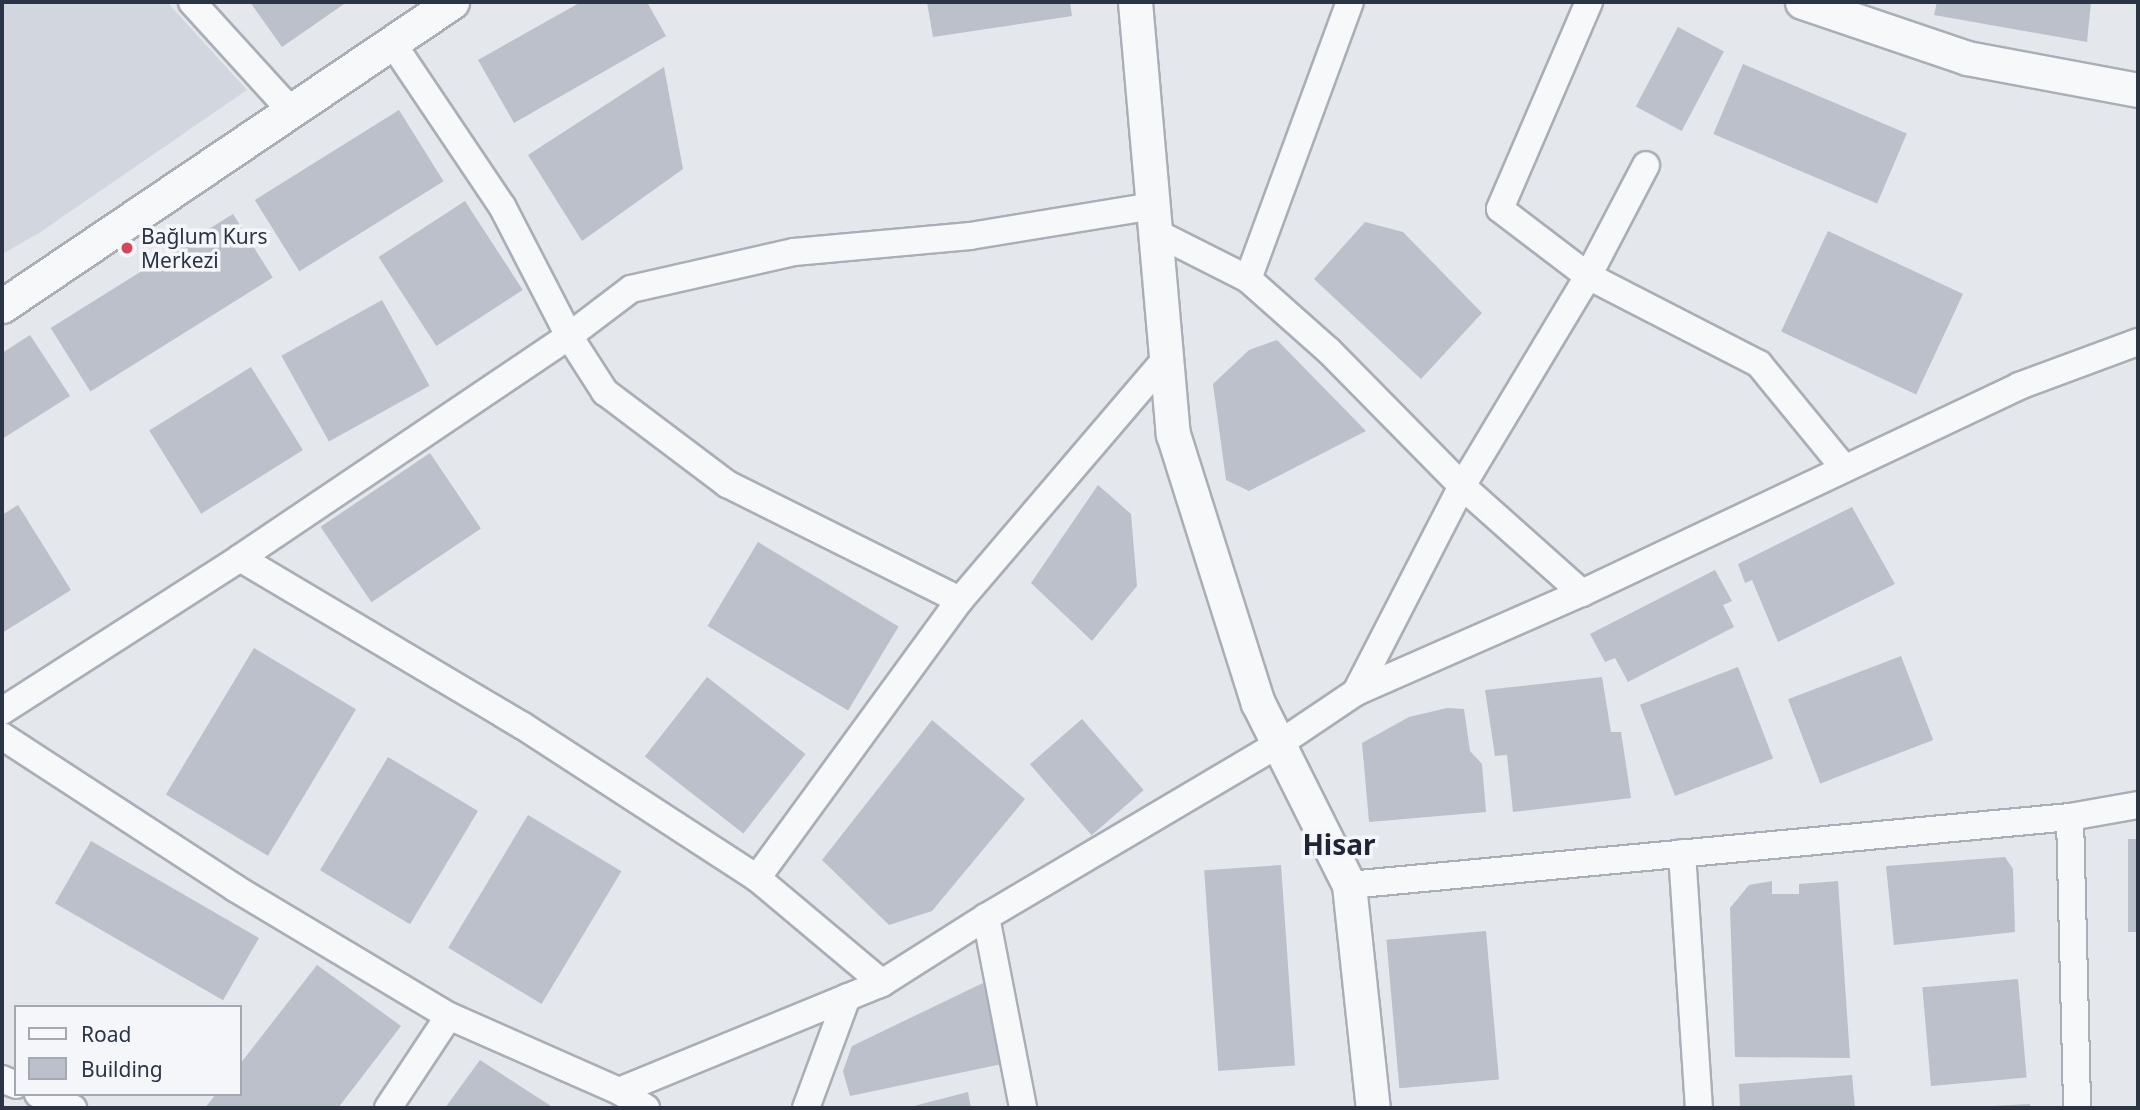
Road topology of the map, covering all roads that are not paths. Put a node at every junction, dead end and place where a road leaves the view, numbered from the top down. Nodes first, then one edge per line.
1 (192, 2) edge
2 (452, 2) edge
3 (1135, 2) edge
4 (1350, 2) edge
5 (1589, 2) edge
6 (1802, 2) edge
7 (391, 41) junction
8 (2138, 90) edge
9 (292, 112) junction
10 (1646, 165) dead end
11 (1154, 219) junction
12 (1588, 275) junction
13 (1248, 279) junction
14 (2, 306) edge
15 (569, 336) junction
16 (2138, 342) edge
17 (1166, 359) junction
18 (1844, 468) junction
19 (1462, 485) junction
20 (240, 558) junction
21 (1582, 593) junction
22 (960, 600) junction
23 (1356, 692) junction
24 (2, 711) edge
25 (2, 737) edge
26 (1279, 744) junction
27 (2138, 805) edge
28 (2070, 817) junction
29 (1682, 853) junction
30 (757, 878) junction
31 (1349, 885) junction
32 (986, 917) junction
33 (882, 983) junction
34 (847, 997) junction
35 (449, 1016) junction
36 (619, 1091) junction
37 (43, 1096) edge
38 (73, 1108) edge
39 (388, 1108) edge
40 (646, 1108) edge
41 (806, 1108) edge
42 (1023, 1108) edge
43 (1373, 1108) edge
44 (1699, 1108) edge
45 (2077, 1108) edge

1 - 9 street
2 - 7 street
3 - 11 street
4 - 13 street
5 - 12 street
6 - 8 street
7 - 9 street
7 - 15 street
9 - 14 street
10 - 12 street
11 - 13 street
11 - 15 street
11 - 17 street
12 - 18 street
12 - 19 street
13 - 19 street
15 - 20 street
15 - 22 street
16 - 18 street
17 - 22 street
17 - 26 street
18 - 21 street
19 - 21 street
19 - 23 street
20 - 24 street
20 - 30 street
21 - 23 street
22 - 30 street
23 - 26 street
25 - 35 street
26 - 31 street
26 - 32 street
27 - 28 street
28 - 29 street
28 - 45 street
29 - 31 street
29 - 44 street
30 - 33 street
31 - 43 street
32 - 33 street
32 - 42 street
33 - 34 street
34 - 36 street
34 - 41 street
35 - 36 street
35 - 39 street
36 - 40 street
37 - 38 street

